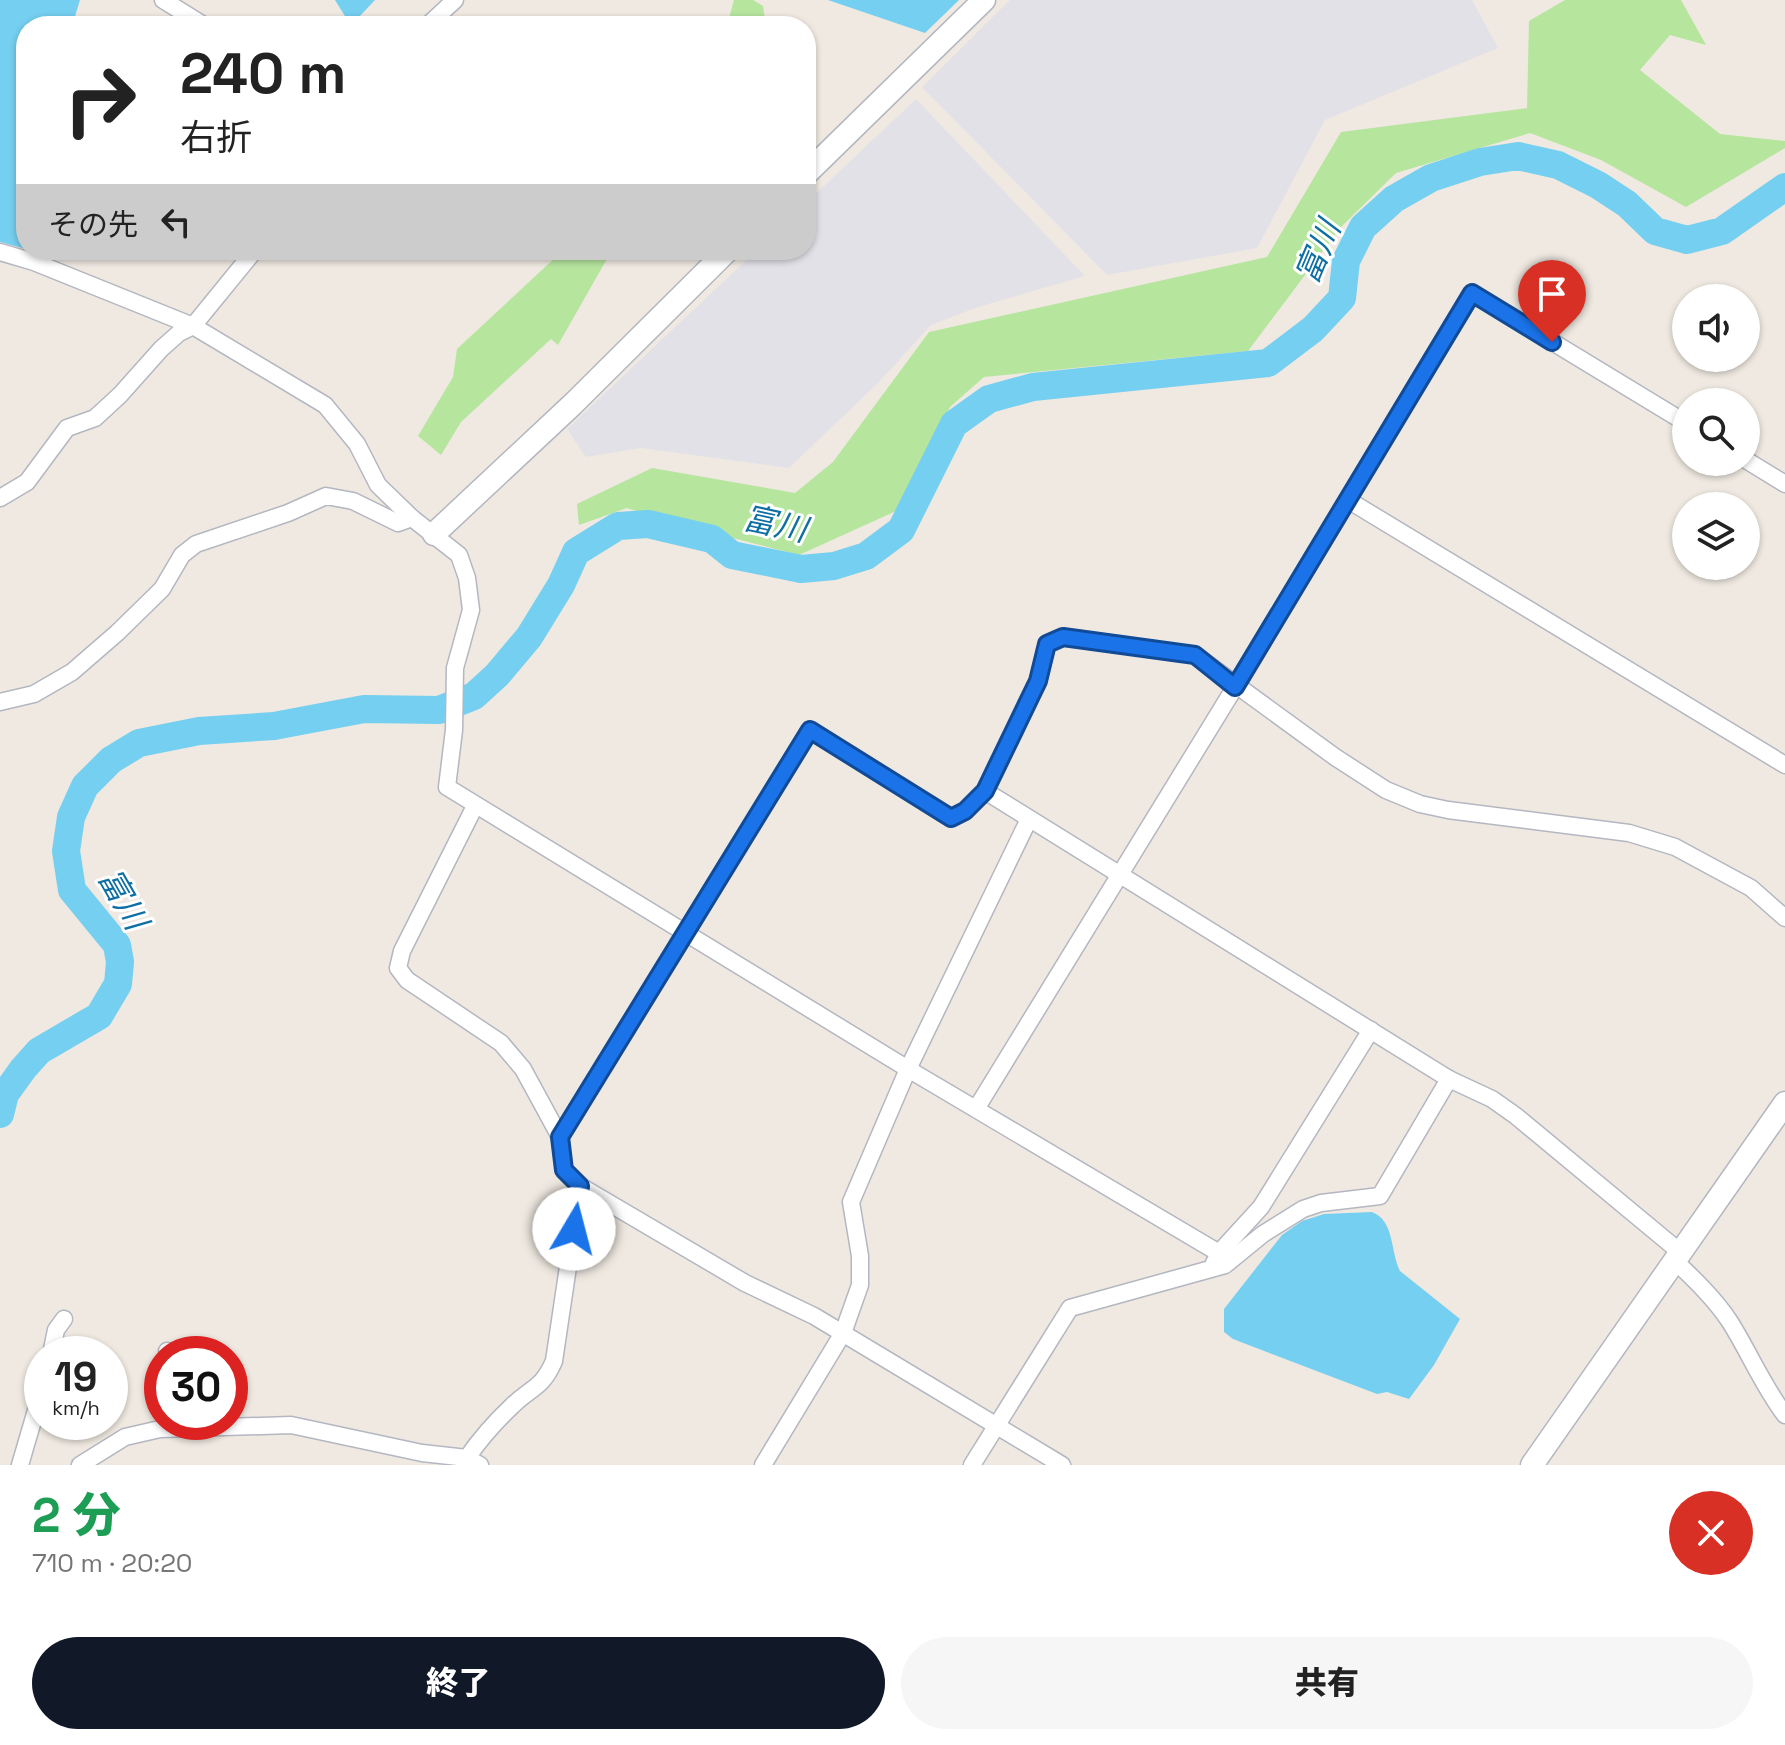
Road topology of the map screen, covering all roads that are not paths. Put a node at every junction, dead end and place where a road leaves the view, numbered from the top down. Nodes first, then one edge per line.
1 (163, 0) edge
2 (455, 0) edge
3 (984, 0) edge
4 (189, 16) edge
5 (438, 16) edge
6 (816, 164) edge
7 (27, 260) edge
8 (247, 260) edge
9 (718, 260) edge
10 (193, 326) junction
11 (1672, 414) edge
12 (1760, 469) edge
13 (1785, 484) edge
14 (0, 498) edge
15 (1348, 500) junction
16 (412, 518) junction
17 (434, 534) junction
18 (1235, 687) junction
19 (0, 702) edge
20 (1785, 765) edge
21 (985, 791) junction
22 (475, 806) junction
23 (1029, 819) junction
24 (1119, 874) junction
25 (1785, 918) edge
26 (686, 932) junction
27 (1371, 1030) junction
28 (908, 1069) junction
29 (1449, 1079) junction
30 (1785, 1103) edge
31 (976, 1109) junction
32 (560, 1137) junction
33 (580, 1186) junction
34 (1677, 1256) junction
35 (1215, 1261) junction
36 (64, 1319) dead end
37 (843, 1333) junction
38 (55, 1336) edge
39 (1785, 1415) edge
40 (248, 1425) edge
41 (996, 1425) junction
42 (144, 1431) edge
43 (27, 1440) edge
44 (420, 1459) edge
45 (473, 1462) edge
46 (20, 1465) edge
47 (80, 1465) edge
48 (763, 1465) edge
49 (972, 1465) edge
50 (1062, 1465) edge
51 (1532, 1465) edge

1 - 4 street
2 - 5 street
3 - 6 street
7 - 10 street
8 - 10 street
9 - 17 street
10 - 14 street
10 - 16 street
11 - 15 street
12 - 13 street
15 - 18 street
15 - 20 street
16 - 17 street
16 - 19 street
17 - 22 street
18 - 21 street
18 - 24 street
18 - 25 street
21 - 23 street
21 - 26 street
22 - 26 street
22 - 32 street
23 - 24 street
23 - 28 street
24 - 27 street
24 - 31 street
26 - 28 street
26 - 32 street
27 - 29 street
27 - 35 street
28 - 31 street
28 - 37 street
29 - 34 street
29 - 35 street
30 - 34 street
31 - 35 street
32 - 33 street
33 - 37 street
33 - 45 street
34 - 39 street
34 - 51 street
35 - 41 street
36 - 38 street
37 - 41 street
37 - 48 street
40 - 44 street
41 - 49 street
41 - 50 street
42 - 47 street
43 - 46 street
44 - 45 street

